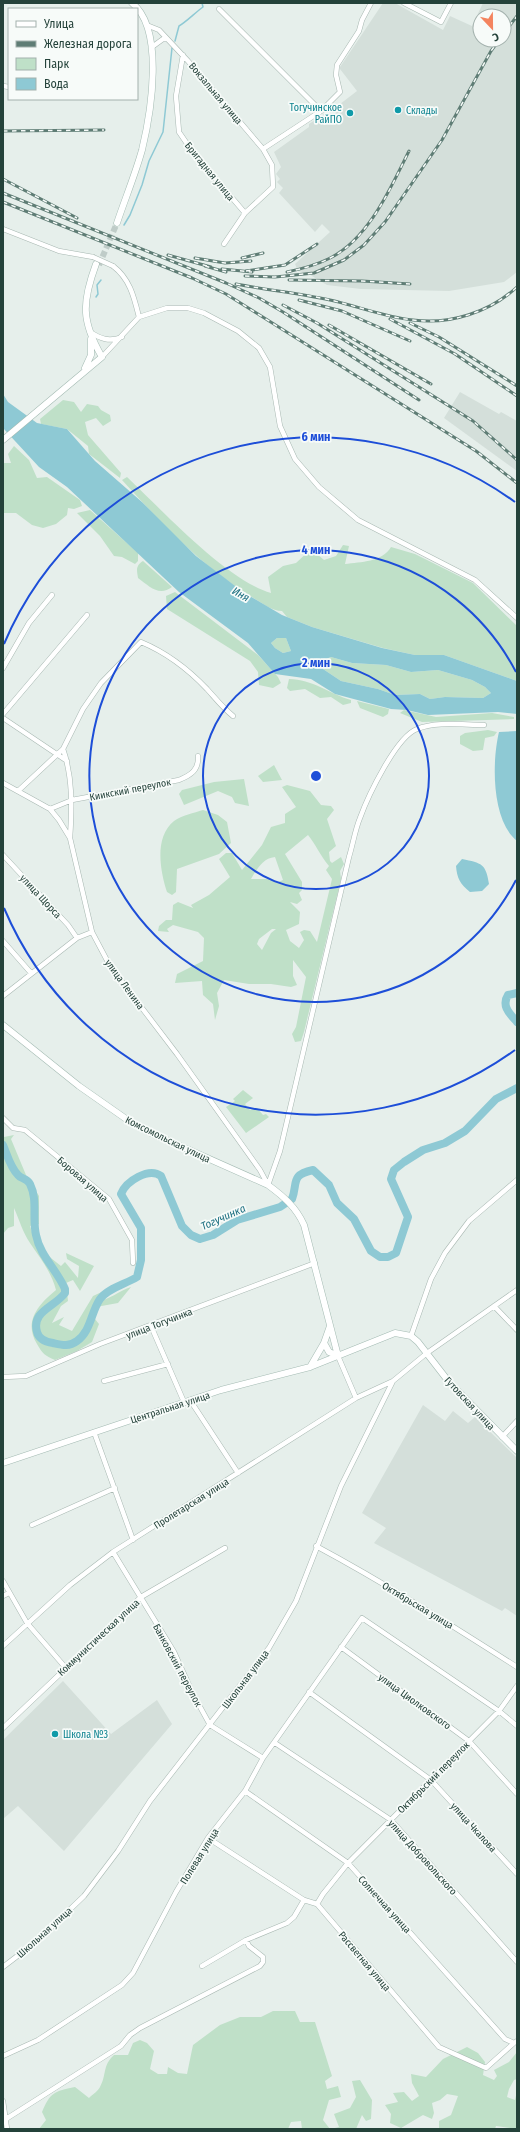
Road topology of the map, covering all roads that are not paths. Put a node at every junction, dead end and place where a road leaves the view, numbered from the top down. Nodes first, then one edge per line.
1 (372, 3) edge
2 (404, 3) edge
3 (451, 3) edge
4 (219, 9) dead end
5 (138, 10) edge
6 (149, 26) junction
7 (167, 39) junction
8 (152, 47) junction
9 (183, 55) junction
10 (321, 111) junction
11 (263, 149) junction
12 (245, 213) junction
13 (115, 222) tunnel mouth
14 (3, 229) edge
15 (224, 244) dead end
16 (98, 264) tunnel mouth
17 (140, 317) junction
18 (90, 332) junction
19 (123, 336) junction
20 (102, 357) junction
21 (80, 374) junction
22 (3, 440) edge
23 (52, 595) dead end
24 (87, 615) dead end
25 (517, 618) edge
26 (3, 668) edge
27 (3, 714) edge
28 (233, 716) dead end
29 (3, 718) edge
30 (484, 725) dead end
31 (63, 750) junction
32 (58, 755) junction
33 (198, 756) dead end
34 (67, 761) junction
35 (3, 783) edge
36 (18, 791) junction
37 (72, 800) junction
38 (50, 809) junction
39 (70, 838) junction
40 (3, 855) edge
41 (92, 932) junction
42 (77, 938) junction
43 (3, 941) edge
44 (31, 973) junction
45 (3, 996) edge
46 (3, 1025) edge
47 (3, 1118) edge
48 (517, 1180) edge
49 (268, 1185) junction
50 (133, 1262) dead end
51 (315, 1263) junction
52 (517, 1290) edge
53 (494, 1306) junction
54 (151, 1326) junction
55 (330, 1326) junction
56 (517, 1330) edge
57 (411, 1336) junction
58 (324, 1343) junction
59 (427, 1353) junction
60 (338, 1356) junction
61 (168, 1364) junction
62 (310, 1367) junction
63 (3, 1377) edge
64 (104, 1380) dead end
65 (393, 1381) junction
66 (356, 1398) junction
67 (187, 1401) junction
68 (517, 1421) edge
69 (94, 1432) junction
70 (502, 1437) junction
71 (517, 1452) edge
72 (3, 1463) edge
73 (238, 1472) junction
74 (115, 1488) junction
75 (32, 1525) dead end
76 (133, 1540) junction
77 (316, 1546) junction
78 (225, 1548) dead end
79 (112, 1552) junction
80 (3, 1581) edge
81 (9, 1593) junction
82 (3, 1596) edge
83 (141, 1598) junction
84 (27, 1623) junction
85 (3, 1646) edge
86 (341, 1648) junction
87 (517, 1667) edge
88 (65, 1668) junction
89 (517, 1686) edge
90 (309, 1692) junction
91 (499, 1711) junction
92 (210, 1725) junction
93 (517, 1726) edge
94 (3, 1728) edge
95 (469, 1741) junction
96 (275, 1743) junction
97 (263, 1758) junction
98 (431, 1780) junction
99 (244, 1791) junction
100 (517, 1794) edge
101 (391, 1820) junction
102 (208, 1838) junction
103 (348, 1863) junction
104 (517, 1874) edge
105 (304, 1900) junction
106 (317, 1904) junction
107 (246, 1940) junction
108 (517, 1962) edge
109 (202, 1966) dead end
110 (3, 1967) edge
111 (515, 2042) edge
112 (3, 2056) edge
113 (3, 2101) edge
114 (4, 2112) edge
115 (6, 2119) junction
116 (7, 2129) edge

1 - 10 street
2 - 3 street
4 - 10 street
5 - 6 main road
6 - 7 street, Вокзальная улица
6 - 8 main road
7 - 8 street
7 - 9 street, Вокзальная улица
8 - 13 main road
9 - 11 street, Вокзальная улица
9 - 12 street, Бригадная улица
10 - 11 street
11 - 12 street, Вокзальная улица
12 - 15 street, Вокзальная улица
14 - 17 street, bridge
16 - 18 main road
17 - 19 street
17 - 25 street
18 - 19 street
18 - 20 main road
18 - 21 main road
19 - 20 street
20 - 21 main road
21 - 22 main road
23 - 26 street
24 - 27 street
28 - 31 street
29 - 32 street
30 - 49 street
31 - 32 street
31 - 34 street
32 - 34 street
32 - 36 street
33 - 37 street, Киикский переулок
34 - 37 street
35 - 36 street, улица Ленина
36 - 38 street, улица Ленина
37 - 38 street, Киикский переулок
37 - 39 street
38 - 39 street, улица Ленина
39 - 41 street, улица Ленина
40 - 42 street, улица Щорса
41 - 42 street
41 - 49 street, улица Ленина
42 - 44 street
43 - 44 street
44 - 45 street
46 - 49 main road, Комсомольская улица
47 - 50 street, Боровая улица
48 - 57 street
49 - 51 main road, Комсомольская улица
51 - 54 street, улица Тогучинка
51 - 55 main road, Комсомольская улица
52 - 53 street
53 - 56 street
53 - 59 street
54 - 61 street
54 - 63 street, улица Тогучинка
55 - 58 main road
55 - 60 main road, Комсомольская улица
57 - 59 main road, Гутовская улица
57 - 60 main road, Центральная улица
58 - 60 main road
58 - 62 main road
59 - 65 street, Школьная улица
59 - 70 main road, Гутовская улица
60 - 62 main road, Центральная улица
60 - 66 street
61 - 64 street
61 - 67 street
62 - 67 main road, Центральная улица
65 - 66 street, Пролетарская улица
65 - 77 street, Школьная улица
66 - 73 street, Пролетарская улица
67 - 69 main road, Центральная улица
67 - 73 street
68 - 70 street
69 - 72 main road, Центральная улица
69 - 74 street
70 - 71 main road, Гутовская улица
73 - 76 street, Пролетарская улица
74 - 75 street
74 - 76 street
76 - 79 street, Пролетарская улица
77 - 87 street, Октябрьская улица
77 - 92 street, Школьная улица
78 - 83 street, Коммунистическая улица
79 - 83 street, Банковский переулок
79 - 84 street, Пролетарская улица
80 - 81 street
81 - 82 street
81 - 84 street
83 - 88 street, Коммунистическая улица
83 - 92 street, Банковский переулок
84 - 85 street, Пролетарская улица
84 - 88 street
86 - 90 street, Полевая улица
86 - 91 street, Полевая улица
86 - 95 street, улица Циолковского
88 - 94 street, Коммунистическая улица
89 - 91 street, Октябрьский переулок
90 - 96 street, Полевая улица
90 - 98 street, улица Чкалова
91 - 93 street
91 - 95 street, Октябрьский переулок
92 - 97 street, Банковский переулок
92 - 110 street, Школьная улица
95 - 98 street, Октябрьский переулок
95 - 100 street, улица Циолковского
96 - 97 street, Полевая улица
96 - 101 street, улица Добровольского
97 - 99 street, Полевая улица
98 - 101 street, Октябрьский переулок
98 - 104 street, улица Чкалова
99 - 102 street, Полевая улица
99 - 103 street, Солнечная улица
101 - 103 street, Октябрьский переулок
101 - 108 street, улица Добровольского
102 - 105 street
102 - 112 street, Полевая улица
103 - 106 street, Октябрьский переулок
103 - 111 street, Солнечная улица
105 - 106 street
105 - 107 street
106 - 111 street, Рассветная улица
107 - 109 street
107 - 115 street
113 - 114 street
114 - 115 street
115 - 116 street

